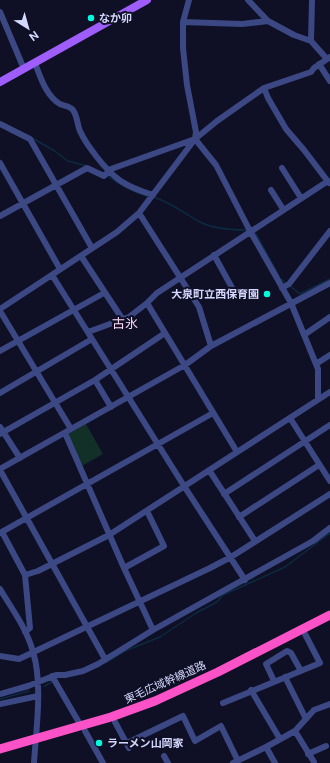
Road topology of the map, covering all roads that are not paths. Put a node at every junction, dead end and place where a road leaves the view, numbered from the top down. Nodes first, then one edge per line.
1 (147, 0) edge
2 (189, 0) edge
3 (248, 0) edge
4 (312, 0) edge
5 (0, 12) edge
6 (268, 21) junction
7 (183, 22) junction
8 (311, 41) junction
9 (328, 58) edge
10 (34, 63) junction
11 (319, 64) junction
12 (24, 69) junction
13 (330, 81) edge
14 (0, 82) edge
15 (264, 88) junction
16 (0, 124) edge
17 (195, 139) junction
18 (0, 163) edge
19 (282, 168) dead end
20 (108, 171) junction
21 (329, 182) edge
22 (56, 185) junction
23 (271, 190) dead end
24 (153, 195) junction
25 (301, 198) junction
26 (23, 204) junction
27 (284, 209) junction
28 (139, 213) junction
29 (0, 216) edge
30 (250, 231) junction
31 (330, 231) edge
32 (92, 248) junction
33 (81, 256) junction
34 (214, 256) junction
35 (60, 268) junction
36 (52, 275) junction
37 (181, 278) junction
38 (330, 284) edge
39 (282, 288) junction
40 (104, 293) junction
41 (236, 295) dead end
42 (147, 303) junction
43 (291, 303) junction
44 (0, 310) edge
45 (74, 310) junction
46 (330, 317) edge
47 (122, 320) junction
48 (88, 332) junction
49 (165, 333) junction
50 (304, 335) junction
51 (92, 339) junction
52 (18, 341) junction
53 (211, 346) junction
54 (0, 351) edge
55 (330, 355) edge
56 (316, 364) junction
57 (186, 365) junction
58 (111, 370) junction
59 (37, 372) junction
60 (95, 380) junction
61 (330, 392) edge
62 (0, 393) edge
63 (128, 397) junction
64 (318, 399) junction
65 (56, 403) junction
66 (111, 407) junction
67 (213, 413) junction
68 (290, 418) junction
69 (330, 426) edge
70 (1, 431) edge
71 (68, 431) junction
72 (306, 442) junction
73 (158, 444) junction
74 (237, 452) junction
75 (20, 458) junction
76 (319, 465) junction
77 (0, 470) edge
78 (208, 470) junction
79 (330, 481) edge
80 (87, 484) junction
81 (184, 486) junction
82 (224, 494) junction
83 (330, 494) edge
84 (147, 511) junction
85 (239, 517) junction
86 (27, 518) junction
87 (330, 528) edge
88 (1, 533) edge
89 (109, 535) junction
90 (255, 541) junction
91 (230, 557) junction
92 (52, 563) junction
93 (124, 568) junction
94 (25, 575) junction
95 (245, 580) junction
96 (0, 589) edge
97 (140, 601) junction
98 (330, 615) edge
99 (330, 621) edge
100 (88, 626) junction
101 (153, 630) junction
102 (25, 632) junction
103 (305, 634) junction
104 (33, 652) junction
105 (0, 656) edge
106 (105, 659) junction
107 (301, 671) junction
108 (52, 676) junction
109 (285, 677) junction
110 (274, 681) junction
111 (38, 683) junction
112 (251, 690) junction
113 (0, 694) edge
114 (38, 696) junction
115 (223, 703) dead end
116 (0, 704) edge
117 (330, 704) edge
118 (306, 719) junction
119 (115, 722) junction
120 (83, 729) junction
121 (295, 731) junction
122 (280, 739) junction
123 (35, 742) junction
124 (326, 746) dead end
125 (266, 747) junction
126 (0, 749) edge
127 (308, 754) junction
128 (0, 755) edge
129 (164, 756) dead end
130 (240, 761) edge
131 (314, 762) edge
132 (34, 763) edge
133 (103, 763) edge
134 (168, 763) edge
135 (275, 763) edge

1 - 10 main road
2 - 7 street
3 - 6 street
4 - 8 street
5 - 12 street
6 - 7 street
6 - 8 street
7 - 17 street
8 - 9 street
9 - 11 street
10 - 12 main road
10 - 20 street
11 - 13 street
11 - 15 street
12 - 14 main road
15 - 17 street
15 - 21 street
16 - 22 street
17 - 20 street
17 - 24 street
17 - 30 street
18 - 26 street
19 - 25 street
20 - 22 street
20 - 24 street
21 - 25 street
22 - 26 street
22 - 32 street
23 - 27 street
24 - 28 street
25 - 27 street
26 - 29 street
26 - 35 street
27 - 30 street
28 - 32 street
28 - 37 street
30 - 34 street
30 - 39 street
31 - 39 street
32 - 33 street
33 - 35 street
33 - 40 street
34 - 37 street
34 - 41 street
35 - 36 street
36 - 44 street
36 - 45 street
37 - 42 street
37 - 53 street
38 - 43 street
39 - 43 street
40 - 45 street
40 - 47 street
42 - 47 street
42 - 49 street
43 - 50 street
43 - 53 street
44 - 52 street
45 - 48 street
45 - 52 street
46 - 50 street
47 - 48 street
48 - 51 street
49 - 57 street
49 - 58 street
50 - 56 street
51 - 58 street
51 - 59 street
52 - 54 street
52 - 59 street
53 - 57 street
55 - 56 street
56 - 64 street
57 - 63 street
57 - 67 street
58 - 60 street
58 - 63 street
59 - 62 street
59 - 65 street
60 - 65 street
60 - 66 street
61 - 64 street
63 - 66 street
63 - 73 street
64 - 68 street
65 - 70 street
65 - 71 street
66 - 71 street
67 - 73 street
67 - 74 street
68 - 72 street
68 - 74 street
69 - 72 street
70 - 75 street
71 - 75 street
71 - 80 street
72 - 76 street
72 - 82 street
73 - 80 street
73 - 81 street
74 - 78 street
75 - 77 street
76 - 79 street
76 - 85 street
77 - 86 street
78 - 81 street
78 - 82 street
80 - 86 street
80 - 89 street
81 - 84 street
81 - 91 street
82 - 85 street
83 - 90 street
84 - 89 street
84 - 93 street
85 - 90 street
86 - 88 street
86 - 92 street
87 - 95 street
88 - 94 street
89 - 92 street
89 - 93 street
90 - 91 street
91 - 95 street
91 - 97 street
92 - 94 street
92 - 100 street
93 - 97 street
94 - 102 street
95 - 101 street
96 - 102 street
97 - 100 street
97 - 101 street
98 - 120 highway, 東毛広域幹線道路
99 - 103 highway, 東毛広域幹線道路
100 - 104 street
100 - 106 street
101 - 106 street
102 - 104 street
103 - 107 street
103 - 119 highway, 東毛広域幹線道路
104 - 105 street
104 - 111 street
106 - 108 street
107 - 109 street
107 - 110 street
108 - 111 street
108 - 120 street
109 - 110 street
109 - 118 street
110 - 112 street
111 - 113 street
111 - 114 street
112 - 115 street
112 - 122 street
114 - 116 street
114 - 123 street
117 - 118 street
118 - 121 street
119 - 120 highway, 東毛広域幹線道路
119 - 130 street
120 - 123 highway, 東毛広域幹線道路
120 - 133 street
121 - 122 street
121 - 127 street
122 - 125 street
123 - 126 highway, 東毛広域幹線道路
123 - 128 highway, 東毛広域幹線道路
123 - 132 street
124 - 127 street
125 - 130 street
125 - 135 street
127 - 131 street
129 - 134 street

